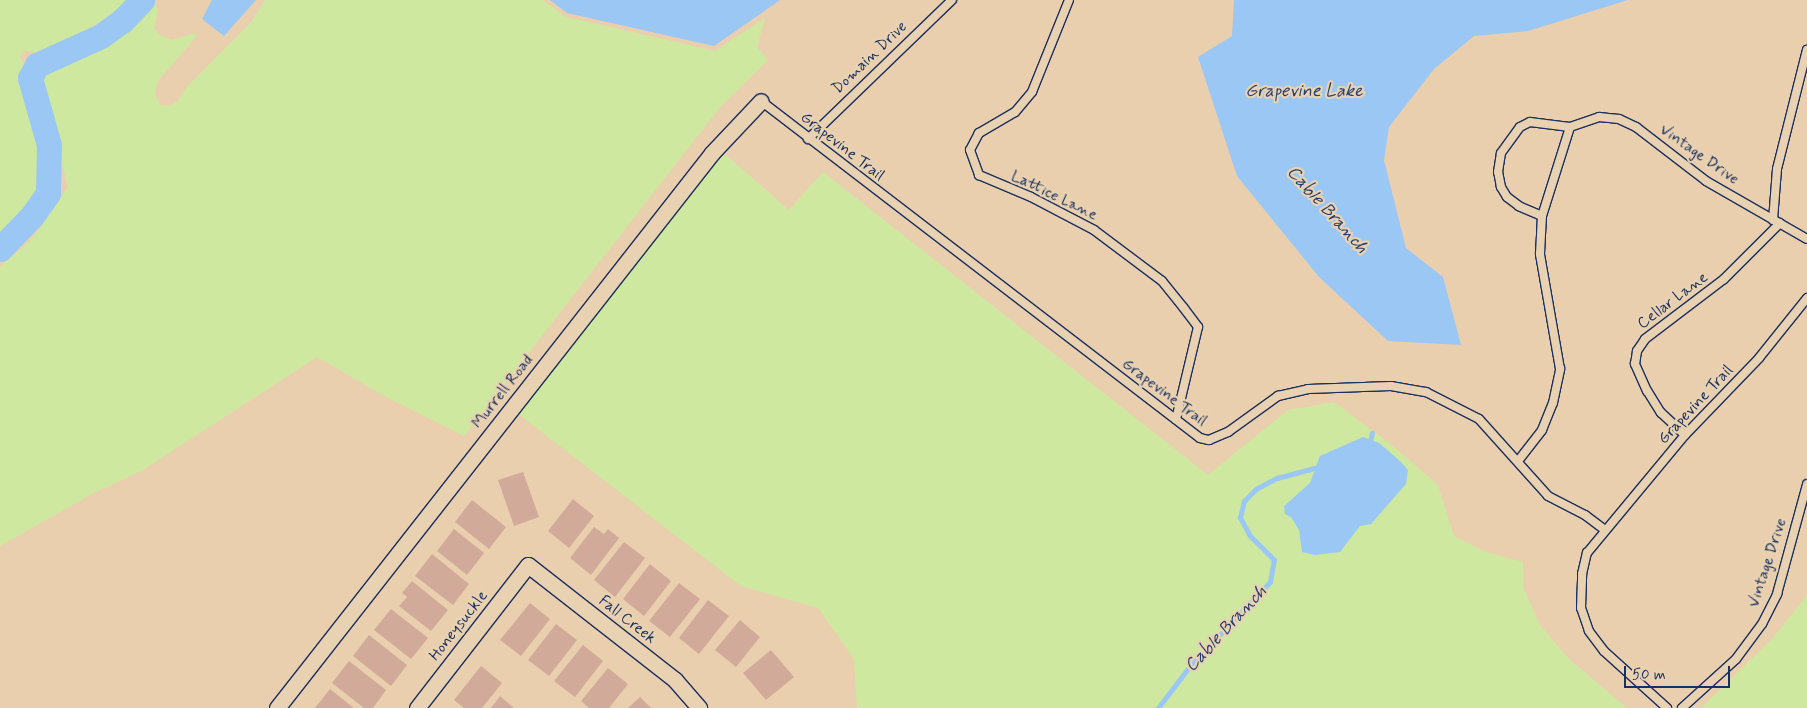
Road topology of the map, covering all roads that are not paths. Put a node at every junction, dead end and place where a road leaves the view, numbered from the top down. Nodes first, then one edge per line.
1 (952, 0) edge
2 (1069, 0) edge
3 (1807, 50) edge
4 (761, 101) joint
5 (1570, 127) junction
6 (808, 138) junction
7 (1542, 216) junction
8 (1777, 222) junction
9 (1807, 239) edge
10 (1807, 298) edge
11 (1176, 419) junction
12 (1685, 435) junction
13 (1518, 461) junction
14 (1807, 484) edge
15 (1605, 530) junction
16 (528, 565) joint
17 (419, 707) edge
18 (277, 708) edge
19 (700, 708) edge
20 (1667, 708) edge
21 (1682, 708) edge

1 - 6 lane, Domain Drive
2 - 11 lane, Lattice Lane
3 - 8 lane
4 - 6 lane, Grapevine Trail
4 - 18 street, Murrell Road
5 - 7 lane
5 - 7 lane, Vintage Drive
5 - 8 lane, Vintage Drive
6 - 11 lane, Grapevine Trail
7 - 13 lane
8 - 9 lane, Vintage Drive
8 - 12 lane, Cellar Lane
10 - 12 lane, Grapevine Trail
11 - 13 lane, Grapevine Trail
12 - 15 lane, Grapevine Trail
13 - 15 lane, Grapevine Trail
14 - 21 lane, Vintage Drive
15 - 20 lane, Grapevine Trail
16 - 17 street, Honeysuckle
16 - 19 street, Fall Creek

